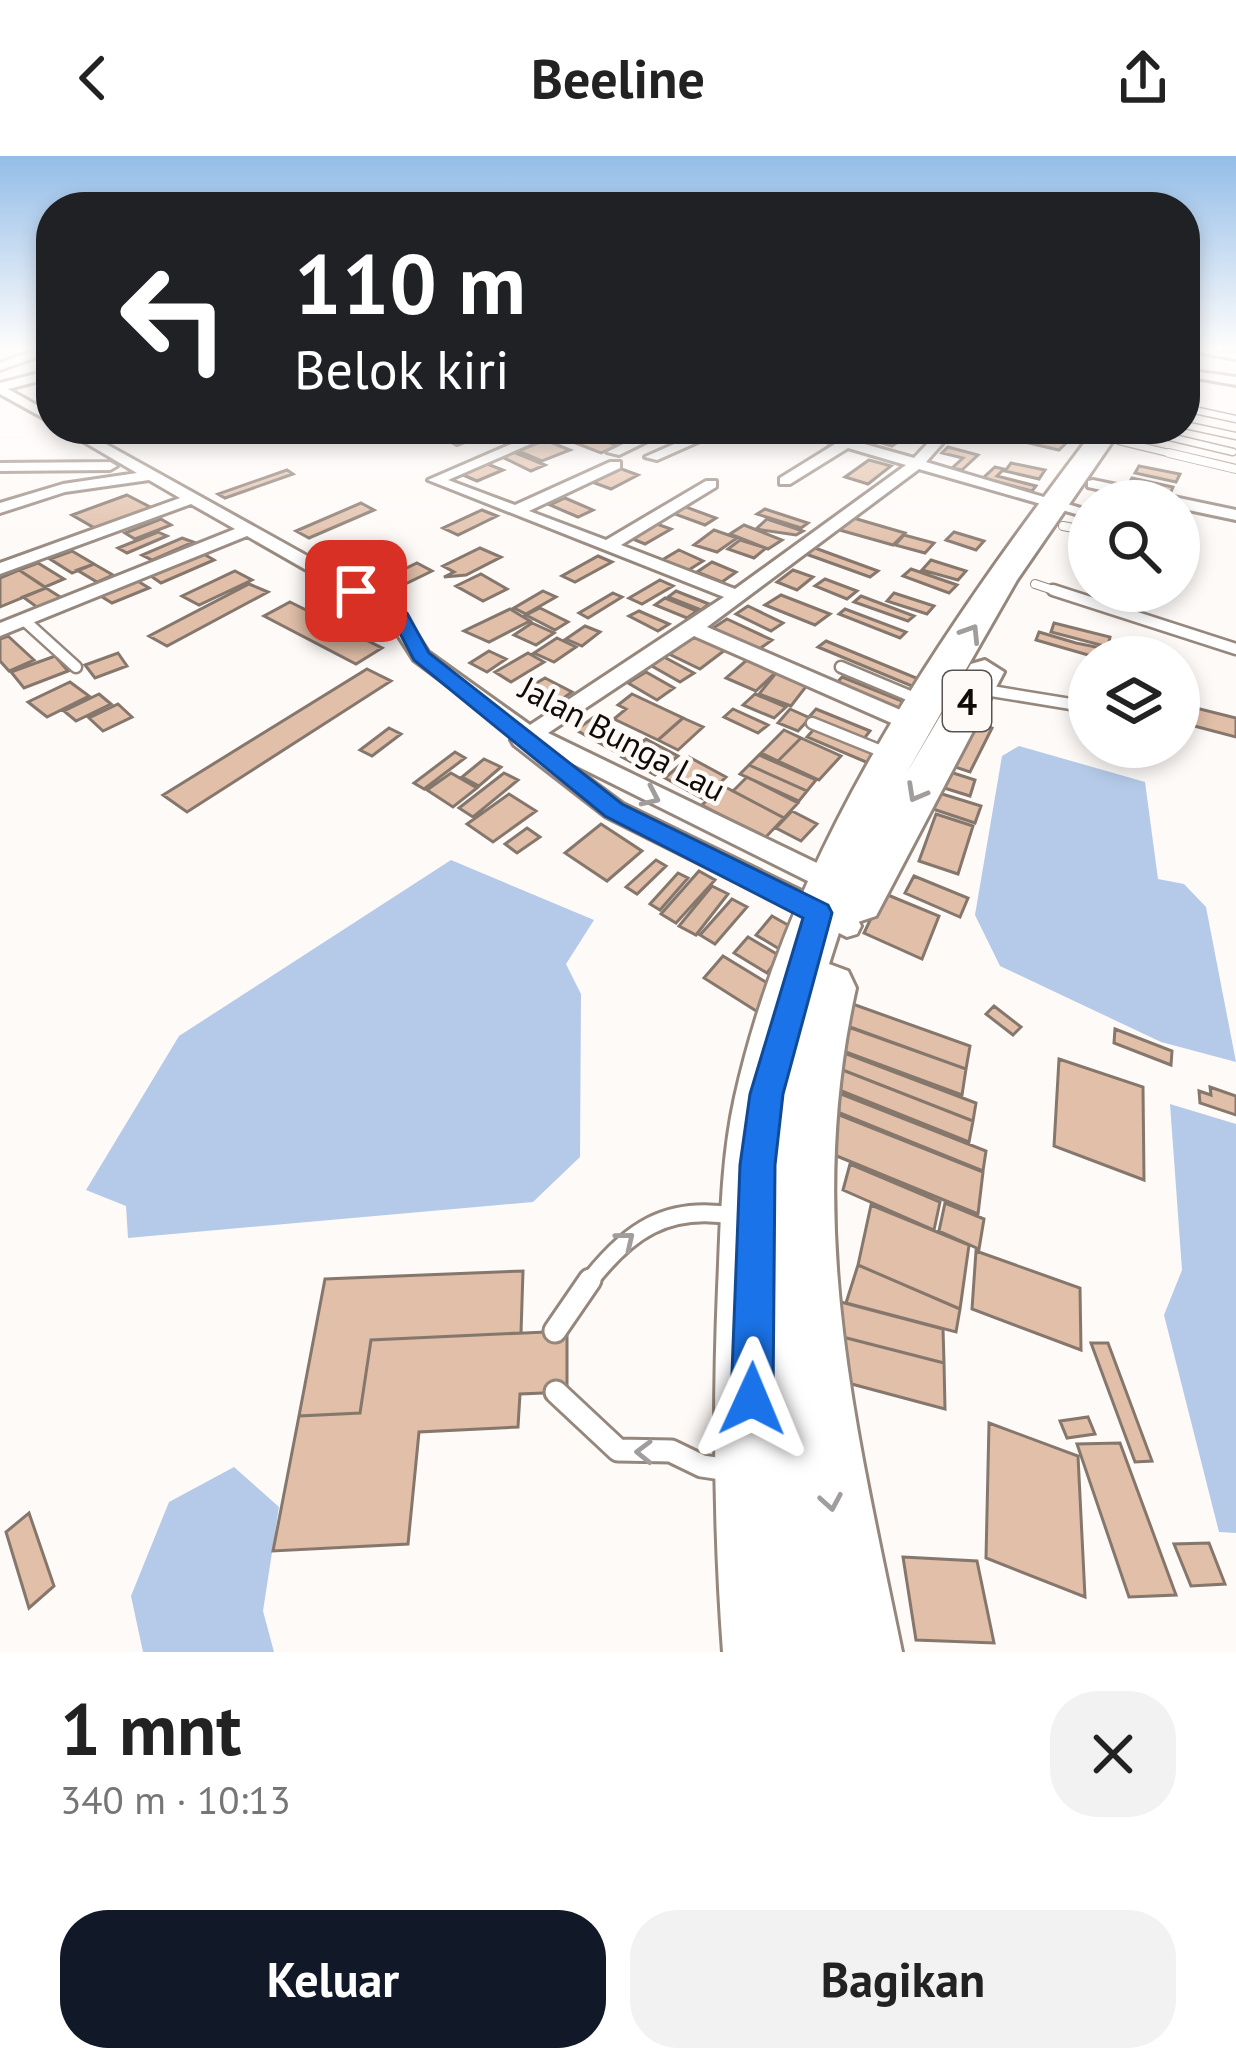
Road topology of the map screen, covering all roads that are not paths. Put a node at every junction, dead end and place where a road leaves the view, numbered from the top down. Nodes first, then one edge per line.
1 (1200, 428) edge
2 (1236, 436) edge
3 (102, 444) edge
4 (522, 444) edge
5 (639, 444) edge
6 (684, 444) edge
7 (845, 444) joint
8 (934, 444) edge
9 (1116, 444) edge
10 (1116, 444) edge
11 (1160, 444) edge
12 (1189, 444) edge
13 (1233, 452) edge
14 (652, 457) dead end
15 (915, 465) junction
16 (0, 467) edge
17 (1236, 469) edge
18 (146, 471) junction
19 (1095, 480) edge
20 (1095, 480) edge
21 (784, 481) dead end
22 (711, 484) dead end
23 (193, 498) junction
24 (1200, 507) edge
25 (0, 508) edge
26 (1068, 508) edge
27 (514, 512) junction
28 (1236, 515) edge
29 (1068, 523) edge
30 (1068, 526) edge
31 (247, 530) junction
32 (606, 547) junction
33 (0, 569) edge
34 (1034, 584) junction
35 (735, 595) junction
36 (24, 620) junction
37 (693, 628) junction
38 (0, 630) edge
39 (1236, 649) edge
40 (76, 667) dead end
41 (841, 667) dead end
42 (974, 687) junction
43 (1068, 703) edge
44 (812, 723) dead end
45 (910, 727) junction
46 (523, 732) junction
47 (839, 904) junction
48 (755, 1222) junction
49 (555, 1331) dead end
50 (556, 1392) dead end
51 (752, 1473) junction
52 (770, 1652) edge
53 (856, 1652) edge

1 - 2 lane
3 - 18 street, Jalan Bunga Lau
4 - 27 street
5 - 27 street
6 - 14 street
7 - 15 street
7 - 21 street
8 - 15 street
9 - 19 highway, 4
10 - 20 highway, 4
11 - 17 lane
12 - 13 lane
15 - 26 street
15 - 35 street
16 - 18 street
18 - 23 street, Jalan Bunga Lau
18 - 25 street
22 - 32 street
23 - 31 street, Jalan Bunga Lau
23 - 33 street
24 - 28 street
27 - 32 street
45 -> 29 highway, 4
30 - 34 highway, 4
31 - 36 street
31 - 46 street, Jalan Bunga Lau
32 - 35 street
34 - 39 lane
34 - 42 highway, 4
35 - 37 street
36 - 38 street
36 - 40 lane
37 - 45 street
37 - 46 street
41 - 45 lane
42 - 43 lane
42 -> 47 highway, 4
44 - 45 lane
45 - 47 highway, 4
46 - 47 street, Jalan Bunga Lau
47 - 48 highway, 4
47 -> 53 highway, 4
49 -> 48 lane
48 - 51 highway, 4
51 -> 50 lane
51 - 52 highway, 4

